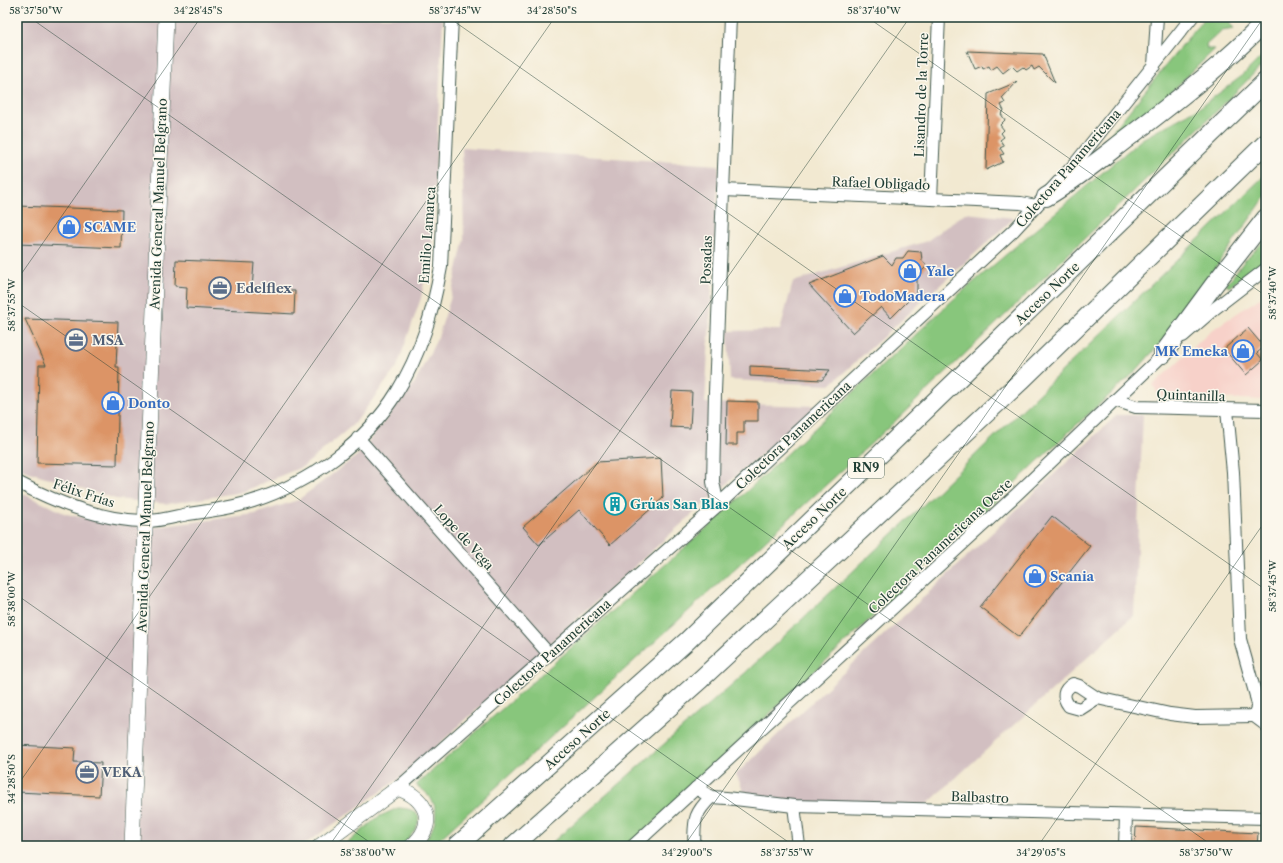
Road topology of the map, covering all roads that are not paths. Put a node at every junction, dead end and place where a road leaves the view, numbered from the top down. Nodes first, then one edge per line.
1 (166, 17) edge
2 (452, 17) edge
3 (730, 17) edge
4 (939, 17) edge
5 (1157, 17) edge
6 (1192, 17) edge
7 (1266, 21) edge
8 (1154, 66) junction
9 (1266, 82) edge
10 (1266, 143) edge
11 (723, 190) junction
12 (931, 199) junction
13 (1041, 202) junction
14 (1266, 218) edge
15 (1266, 269) edge
16 (1163, 354) junction
17 (1115, 400) junction
18 (1227, 410) junction
19 (1266, 410) edge
20 (358, 438) junction
21 (17, 482) edge
22 (718, 505) junction
23 (145, 522) junction
24 (549, 654) junction
25 (1261, 697) edge
26 (1097, 698) dead end
27 (1254, 716) junction
28 (1266, 725) edge
29 (398, 788) junction
30 (696, 788) junction
31 (711, 798) junction
32 (794, 806) junction
33 (1126, 816) junction
34 (1266, 818) edge
35 (132, 846) edge
36 (320, 846) edge
37 (412, 846) edge
38 (457, 846) edge
39 (513, 846) edge
40 (633, 846) edge
41 (694, 846) edge
42 (799, 846) edge
43 (1125, 846) edge

1 - 23 main road, Avenida General Manuel Belgrano
2 - 20 street, Emilio Lamarca
3 - 11 street, Posadas
4 - 12 street, Lisandro de la Torre
5 - 8 street
6 - 8 street, Colectora Panamericana
7 - 13 highway
8 - 13 street, Colectora Panamericana
9 - 38 highway, Acceso Norte / RN9
10 - 39 highway
11 - 12 street, Rafael Obligado
11 - 22 street, Posadas
12 - 13 street, Rafael Obligado
13 - 22 street, Colectora Panamericana
14 - 16 highway
15 - 16 street, Colectora Panamericana Oeste
16 - 17 street, Colectora Panamericana Oeste
17 - 18 street, Quintanilla
17 - 30 street, Colectora Panamericana Oeste
18 - 19 street, Quintanilla
18 - 25 street
20 - 23 street, Emilio Lamarca
20 - 24 street, Lope de Vega
21 - 23 street, Félix Frías
22 - 24 street, Colectora Panamericana
23 - 35 main road, Avenida General Manuel Belgrano
24 - 29 street, Colectora Panamericana
25 - 27 street
26 - 27 street
27 - 28 street
29 - 36 main road, Colectora Panamericana
29 - 37 main road
30 - 31 street
30 - 40 street, Colectora Panamericana Oeste
31 - 32 street, Balbastro
31 - 41 street
32 - 33 street, Balbastro
32 - 42 street
33 - 34 street, Balbastro
33 - 43 street

